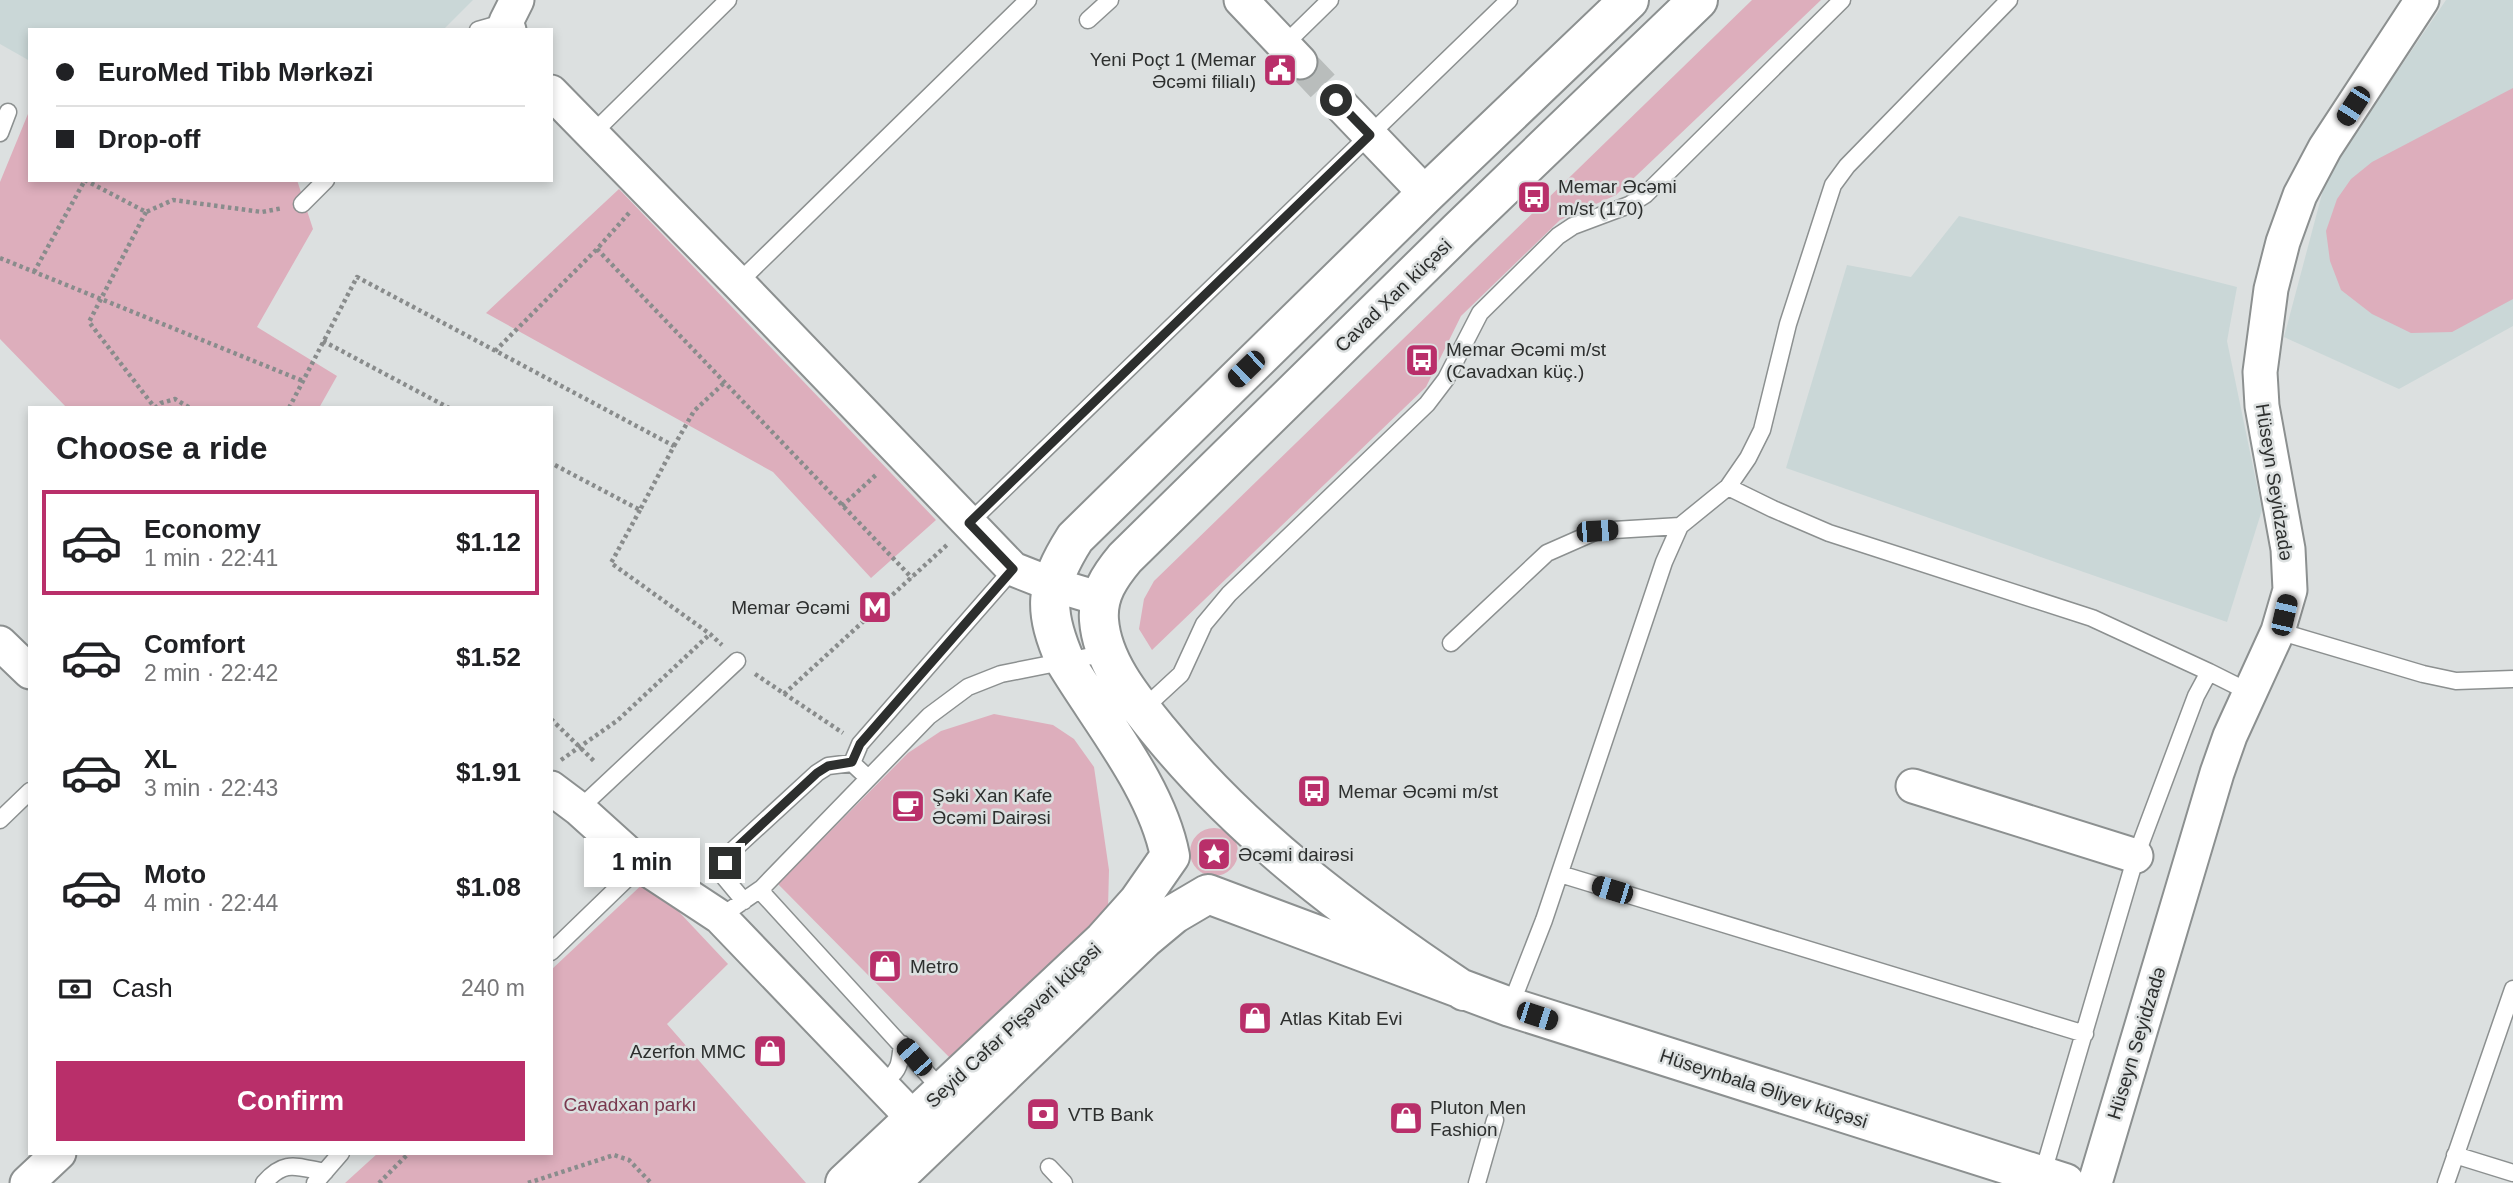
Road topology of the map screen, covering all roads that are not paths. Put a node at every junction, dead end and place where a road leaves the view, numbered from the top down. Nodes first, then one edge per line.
1 (728, 0) edge
2 (1028, 0) edge
3 (1110, 0) edge
4 (1242, 0) edge
5 (1330, 0) edge
6 (1509, 0) edge
7 (1629, 0) edge
8 (1698, 0) edge
9 (1842, 0) edge
10 (2009, 0) edge
11 (2422, 0) edge
12 (1088, 20) dead end
13 (1292, 53) joint
14 (553, 94) edge
15 (1336, 100) tunnel mouth
16 (8, 112) dead end
17 (0, 133) edge
18 (591, 135) junction
19 (1370, 135) junction
20 (324, 182) edge
21 (1426, 194) junction
22 (302, 204) road end
23 (738, 283) junction
24 (1728, 487) junction
25 (969, 523) junction
26 (1680, 526) junction
27 (1013, 569) junction
28 (1051, 584) junction
29 (1101, 599) junction
30 (2278, 631) junction
31 (0, 643) edge
32 (1451, 643) dead end
33 (1107, 653) junction
34 (737, 660) road end
35 (1066, 663) junction
36 (28, 671) edge
37 (2209, 671) junction
38 (2513, 679) edge
39 (2249, 692) junction
40 (1142, 710) junction
41 (852, 762) junction
42 (869, 778) junction
43 (1913, 786) dead end
44 (553, 790) edge
45 (28, 793) edge
46 (579, 810) junction
47 (0, 820) edge
48 (1247, 824) junction
49 (1170, 856) junction
50 (2136, 856) junction
51 (641, 865) junction
52 (1560, 874) junction
53 (762, 888) junction
54 (1208, 894) junction
55 (732, 909) junction
56 (553, 951) edge
57 (2513, 989) edge
58 (1464, 991) junction
59 (1510, 1007) junction
60 (2085, 1034) junction
61 (902, 1044) junction
62 (870, 1073) junction
63 (943, 1091) junction
64 (913, 1118) junction
65 (1496, 1120) dead end
66 (56, 1155) edge
67 (339, 1155) edge
68 (2455, 1155) junction
69 (1049, 1167) dead end
70 (2513, 1173) edge
71 (320, 1178) edge
72 (2053, 1179) edge
73 (27, 1183) edge
74 (264, 1183) edge
75 (845, 1183) edge
76 (890, 1183) edge
77 (1064, 1183) edge
78 (1477, 1183) edge
79 (2095, 1183) edge
80 (2446, 1183) edge

1 - 18 lane
2 - 23 lane
3 - 12 lane
4 - 13 street
5 - 13 lane
6 - 19 lane
7 - 21 street
8 - 29 street, Cavad Xan küçəsi
9 - 40 lane
10 - 24 lane
11 - 30 street, Hüseyn Seyidzadə
14 - 18 street
15 - 19 street
16 - 17 lane
18 - 23 street
19 - 21 street
19 - 25 lane
20 - 22 lane
21 - 28 street
23 - 25 street
24 - 26 lane
24 - 37 lane
25 - 27 street
26 - 32 lane
26 - 52 lane
27 - 28 street
27 - 41 lane
28 - 29 street
28 - 35 street
29 - 33 street
30 - 38 lane
30 - 39 street, Hüseyn Seyidzadə
31 - 36 street
33 - 35 lane
33 - 40 street
34 - 46 lane
35 - 42 lane
35 - 49 street
37 - 39 lane
37 - 50 lane
39 - 79 street, Hüseyn Seyidzadə
40 - 48 street
41 - 42 lane
41 - 55 lane
42 - 53 lane
43 - 50 street
44 - 46 street
45 - 47 lane
46 - 51 street
48 - 49 street
48 - 54 street
48 - 58 street
49 - 54 street
49 - 63 street, Seyid Cəfər Pişəvəri küçəsi
50 - 60 lane
51 - 55 street
51 - 56 lane
52 - 59 lane
52 - 60 lane
53 - 55 lane
53 - 61 lane
54 - 58 street
54 - 76 street, Seyid Cəfər Pişəvəri küçəsi
55 - 62 street
57 - 68 lane
58 - 59 street, Hüseynbala Əliyev küçəsi
59 - 72 street, Hüseynbala Əliyev küçəsi
60 - 72 lane
61 - 62 lane
61 - 63 lane
62 - 64 street
63 - 64 street, Seyid Cəfər Pişəvəri küçəsi
64 - 75 street, Seyid Cəfər Pişəvəri küçəsi
65 - 78 lane
66 - 73 street
67 - 71 lane
68 - 70 lane
68 - 80 lane
69 - 77 lane
71 - 74 lane

